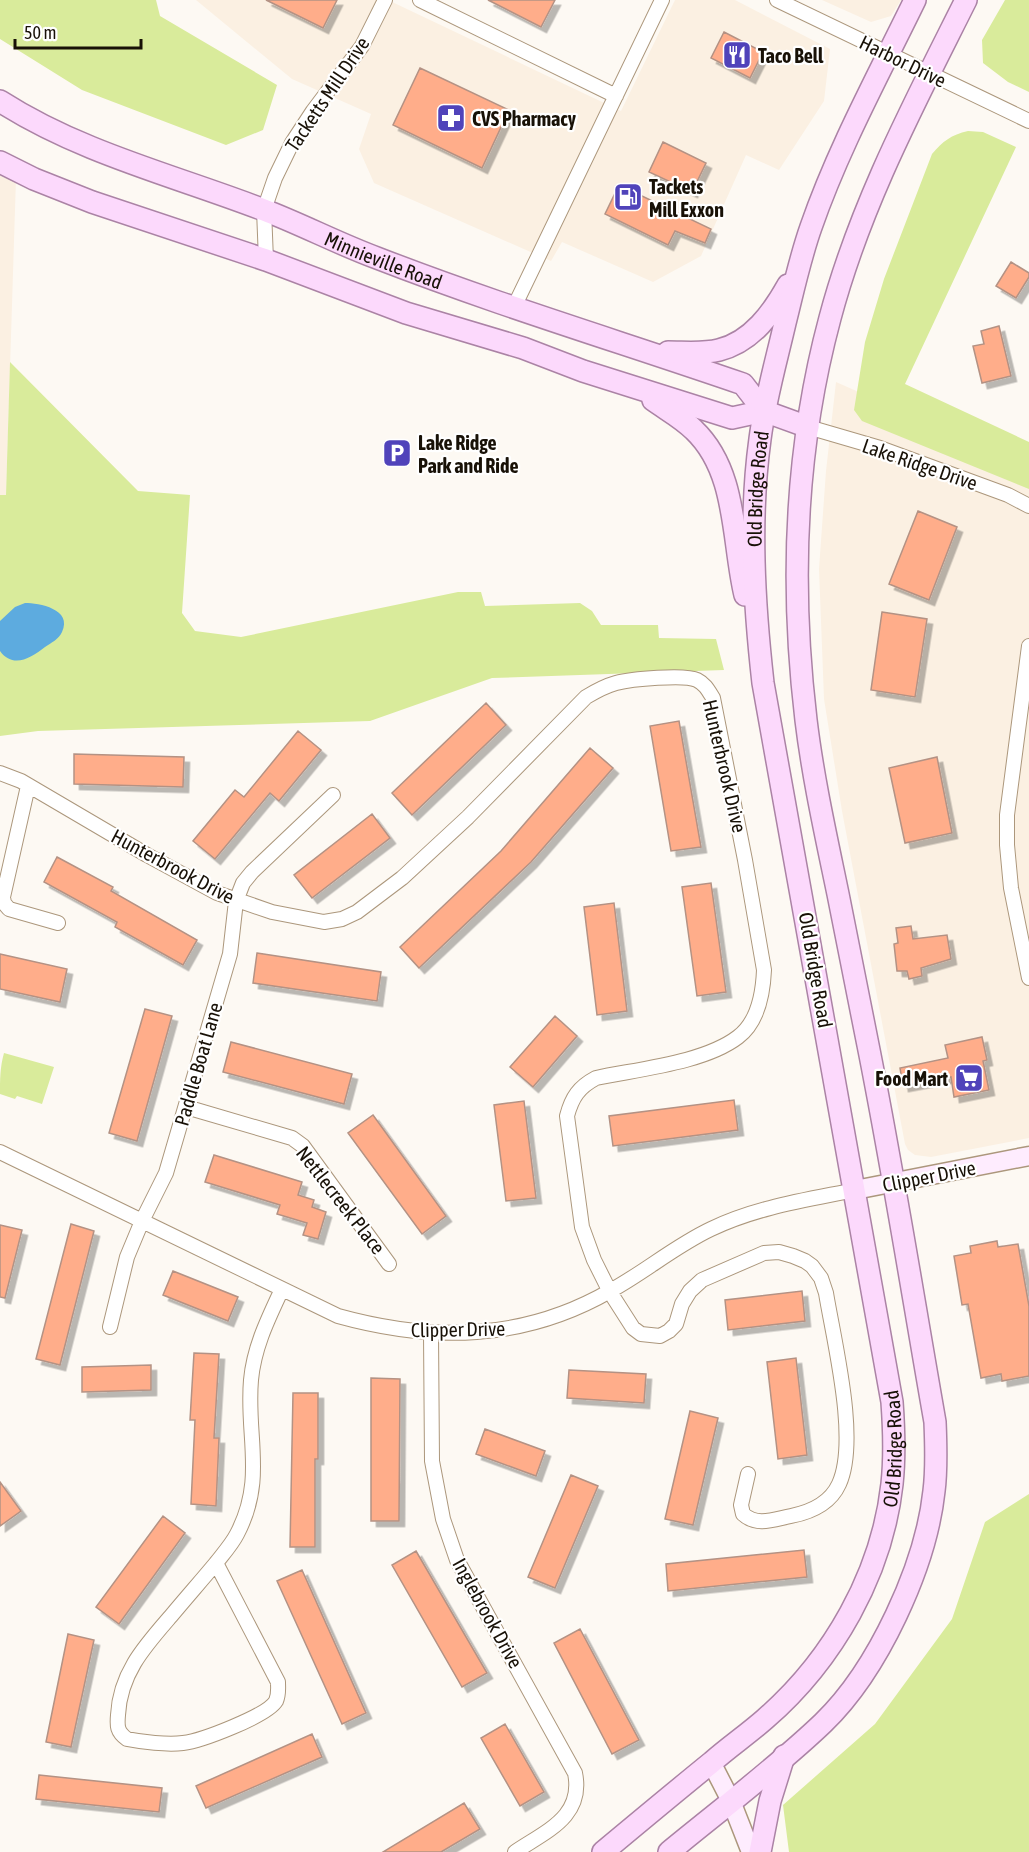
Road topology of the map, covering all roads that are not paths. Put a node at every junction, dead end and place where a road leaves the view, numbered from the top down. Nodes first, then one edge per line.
1 (385, 0) edge
2 (420, 0) edge
3 (662, 0) edge
4 (777, 0) edge
5 (915, 0) edge
6 (966, 0) edge
7 (889, 54) junction
8 (929, 73) junction
9 (616, 96) junction
10 (0, 101) edge
11 (1029, 121) edge
12 (0, 162) edge
13 (264, 210) junction
14 (266, 260) junction
15 (799, 265) junction
16 (514, 307) junction
17 (650, 351) junction
18 (633, 386) junction
19 (764, 411) junction
20 (808, 428) junction
21 (1029, 506) edge
22 (758, 644) junction
23 (1029, 646) edge
24 (0, 773) edge
25 (28, 786) junction
26 (333, 795) dead end
27 (236, 901) junction
28 (58, 923) dead end
29 (1029, 978) edge
30 (186, 1107) junction
31 (0, 1152) edge
32 (1029, 1156) edge
33 (894, 1183) junction
34 (855, 1190) junction
35 (142, 1221) junction
36 (390, 1264) dead end
37 (282, 1289) junction
38 (610, 1292) junction
39 (110, 1327) dead end
40 (431, 1334) junction
41 (748, 1474) dead end
42 (216, 1563) junction
43 (784, 1756) junction
44 (711, 1762) junction
45 (731, 1801) junction
46 (515, 1852) edge
47 (603, 1852) edge
48 (669, 1852) edge
49 (751, 1852) edge
50 (760, 1852) edge

1 - 13 street, Tacketts Mill Drive
2 - 9 street
3 - 9 street
4 - 7 street, Harbor Drive
5 - 7 main road, Old Bridge Road
6 - 8 main road, Old Bridge Road
7 - 8 street, Harbor Drive
7 - 15 main road, Old Bridge Road
8 - 11 street, Harbor Drive
8 - 20 main road, Old Bridge Road
9 - 16 street
10 - 13 main road, Minnieville Road
12 - 14 main road
13 - 14 street, Tacketts Mill Drive
13 - 16 main road, Minnieville Road
14 - 18 main road
15 - 17 main road
15 - 19 main road, Old Bridge Road
16 - 17 main road, Minnieville Road
17 - 19 main road, Minnieville Road
18 - 19 main road
18 - 22 main road
19 - 20 main road
19 - 22 main road, Old Bridge Road
20 - 21 street, Lake Ridge Drive
20 - 33 main road, Old Bridge Road
22 - 34 main road, Old Bridge Road
23 - 29 street
24 - 25 street, Hunterbrook Drive
25 - 27 street, Hunterbrook Drive
25 - 28 street
26 - 27 street
27 - 30 street, Paddle Boat Lane
27 - 38 street, Hunterbrook Drive
30 - 35 street, Paddle Boat Lane
30 - 36 street, Nettlecreek Place
31 - 35 street, Clipper Drive
32 - 33 street, Clipper Drive
33 - 34 street, Clipper Drive
33 - 43 main road, Old Bridge Road
34 - 38 street, Clipper Drive
34 - 44 main road, Old Bridge Road
35 - 37 street, Clipper Drive
35 - 39 street, Paddle Boat Lane
37 - 40 street, Clipper Drive
37 - 42 street
38 - 40 street, Clipper Drive
38 - 41 street
40 - 46 street, Inglebrook Drive
42 - 42 street
43 - 45 main road, Old Bridge Road
43 - 50 main road
44 - 45 street
44 - 47 main road, Old Bridge Road
45 - 48 main road, Old Bridge Road
45 - 49 street

